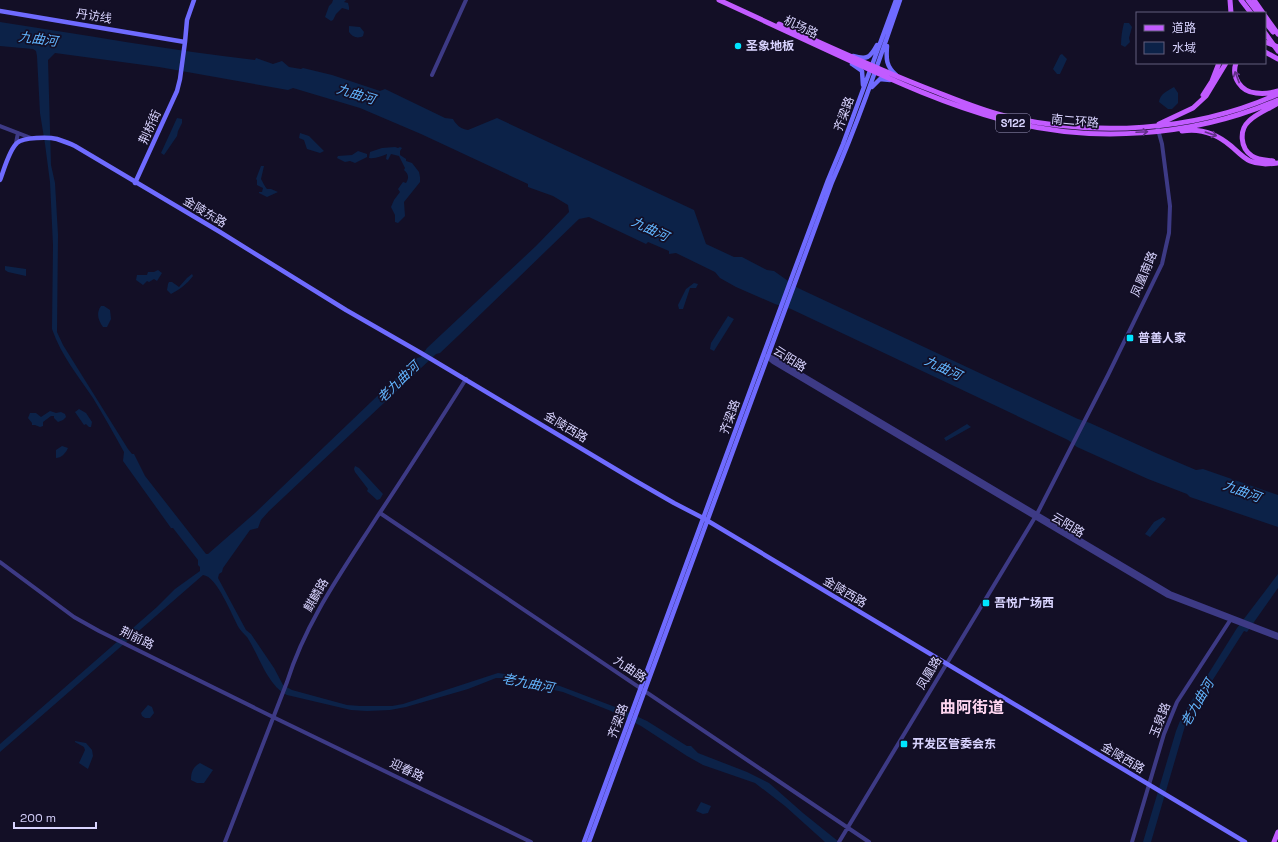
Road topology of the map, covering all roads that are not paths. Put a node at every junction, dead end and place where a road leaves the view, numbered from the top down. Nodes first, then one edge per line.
1 (194, 0) edge
2 (466, 0) edge
3 (719, 0) edge
4 (726, 0) edge
5 (896, 0) edge
6 (900, 0) edge
7 (1230, 0) edge
8 (1241, 0) edge
9 (1248, 0) edge
10 (1254, 0) edge
11 (0, 11) edge
12 (1231, 12) edge
13 (1249, 12) edge
14 (1257, 12) edge
15 (1262, 12) edge
16 (1266, 18) edge
17 (1266, 23) edge
18 (1266, 34) edge
19 (1278, 36) edge
20 (885, 37) junction
21 (1266, 42) edge
22 (185, 44) junction
23 (1278, 47) edge
24 (1278, 51) edge
25 (1266, 53) edge
26 (840, 54) junction
27 (1278, 59) edge
28 (1219, 64) edge
29 (1225, 64) edge
30 (1236, 64) edge
31 (874, 69) junction
32 (432, 75) dead end
33 (898, 80) junction
34 (1213, 81) junction
35 (1278, 91) edge
36 (865, 92) junction
37 (1278, 94) edge
38 (1278, 100) edge
39 (1278, 103) edge
40 (988, 113) junction
41 (1191, 124) junction
42 (0, 126) edge
43 (1157, 126) junction
44 (1159, 132) junction
45 (18, 133) junction
46 (31, 138) junction
47 (16, 144) junction
48 (1278, 162) edge
49 (0, 180) edge
50 (135, 183) junction
51 (421, 353) joint
52 (767, 356) junction
53 (466, 380) junction
54 (380, 513) junction
55 (1036, 515) junction
56 (706, 520) junction
57 (0, 562) edge
58 (1231, 619) junction
59 (1252, 627) junction
60 (1278, 635) edge
61 (1278, 638) edge
62 (946, 664) junction
63 (642, 690) junction
64 (273, 718) junction
65 (1149, 785) junction
66 (607, 787) junction
67 (847, 828) junction
68 (1278, 832) edge
69 (840, 841) edge
70 (225, 842) edge
71 (531, 842) edge
72 (584, 842) edge
73 (589, 842) edge
74 (869, 842) edge
75 (1132, 842) edge
76 (1245, 842) edge
77 (1274, 842) edge

1 - 22 main road
2 - 32 street
3 - 26 main road, 机场路 / S122
4 - 26 main road, 机场路 / S122
5 - 20 main road, 齐梁路
6 - 20 main road, 齐梁路
7 - 12 main road
8 - 13 main road
9 - 14 main road
10 - 15 main road
11 - 22 main road, 丹访线
16 - 19 main road
17 - 19 main road
18 - 24 main road
20 - 26 main road
20 - 31 main road, 齐梁路
20 - 33 main road
21 - 23 main road, bridge
22 - 50 main road, 荆桥街
25 - 27 main road
26 - 31 main road, 机场路 / S122
26 - 36 main road
28 - 34 main road
29 - 34 main road
35 -> 30 main road
31 - 33 main road, 南二环路 / S122
31 - 36 main road, 齐梁路
33 - 36 main road
33 - 40 main road, 南二环路 / S122
34 - 43 main road
36 - 52 main road, 齐梁路
37 - 41 main road, 南二环路 / S122
38 - 41 main road, 南二环路 / S122
39 - 48 main road
40 - 43 main road, 南二环路 / S122
40 -> 44 main road, 南二环路 / S122
41 - 43 main road, 南二环路 / S122
41 - 44 main road, 南二环路 / S122
42 - 45 street
43 - 44 street, 凤凰南路
44 -> 48 main road
44 - 55 street, 凤凰南路
45 - 46 street
45 - 47 street
46 - 47 main road
46 - 50 main road, 金陵东路
47 - 49 main road
50 - 51 main road, 金陵东路
51 - 53 main road, 金陵西路
52 - 55 street, 云阳路
52 - 56 main road, 齐梁路
53 - 54 street, 麒麟路
53 - 56 main road, 金陵西路
54 - 63 street, 九曲路
54 - 64 street, 麒麟路
55 - 58 street, 云阳路
55 - 62 street, 凤凰路
56 - 62 main road, 金陵西路
56 - 63 main road, 齐梁路
57 - 64 street, 荆前路
58 - 59 street, 云阳路
58 - 65 street, 玉泉路
59 - 60 street, 云阳路
59 - 61 street, 云阳路
62 - 65 main road, 金陵西路
62 - 67 street, 凤凰路
63 - 66 main road, 齐梁路
63 - 67 street, 九曲路
64 - 70 street, 麒麟路
64 - 71 street, 迎春路
65 - 75 street, 玉泉路
65 - 76 main road, 金陵西路
66 - 72 main road, 齐梁路
66 - 73 main road, 齐梁路
67 - 69 street, 凤凰路
67 - 74 street, 九曲路
68 - 77 main road

